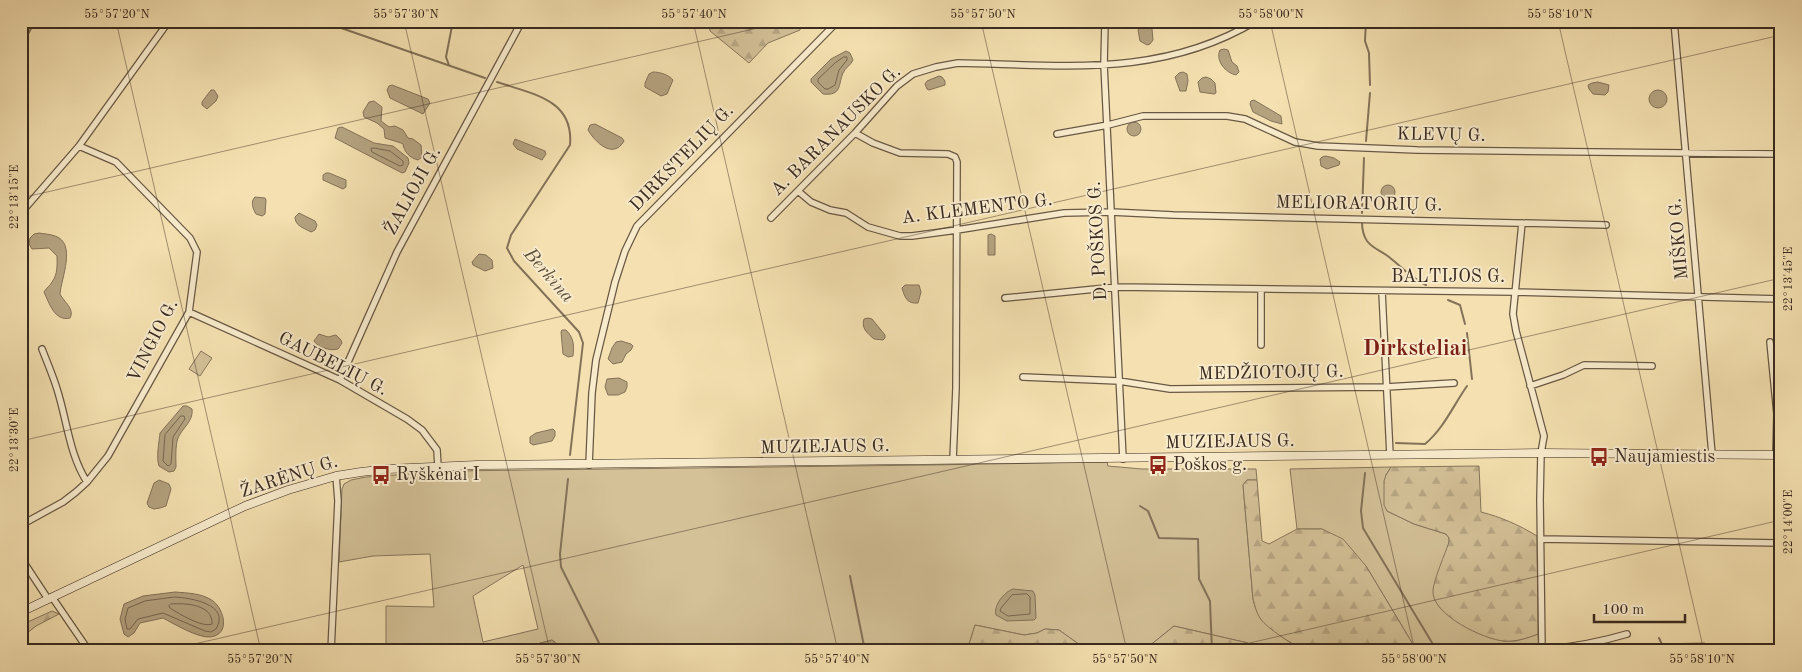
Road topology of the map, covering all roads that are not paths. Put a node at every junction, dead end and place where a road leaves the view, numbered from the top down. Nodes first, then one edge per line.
1 (169, 21) edge
2 (522, 21) edge
3 (838, 21) edge
4 (1105, 21) edge
5 (1256, 21) edge
6 (1674, 21) edge
7 (1104, 66) junction
8 (1108, 125) junction
9 (855, 133) junction
10 (1057, 134) dead end
11 (79, 146) junction
12 (1686, 153) junction
13 (1781, 154) edge
14 (798, 190) junction
15 (1111, 212) junction
16 (21, 213) edge
17 (771, 218) dead end
18 (1522, 223) junction
19 (1606, 225) dead end
20 (957, 230) junction
21 (1116, 287) junction
22 (1261, 289) junction
23 (1382, 292) junction
24 (1515, 292) junction
25 (1699, 297) junction
26 (1005, 298) dead end
27 (1781, 299) edge
28 (189, 312) junction
29 (1770, 342) dead end
30 (1261, 345) dead end
31 (42, 349) dead end
32 (1652, 366) dead end
33 (1023, 377) dead end
34 (340, 380) junction
35 (1119, 381) junction
36 (1454, 383) dead end
37 (1386, 386) junction
38 (1530, 386) junction
39 (1541, 453) junction
40 (1712, 454) junction
41 (1390, 455) junction
42 (1778, 455) edge
43 (1123, 459) junction
44 (953, 460) junction
45 (589, 465) junction
46 (438, 467) junction
47 (336, 476) junction
48 (87, 482) junction
49 (21, 525) edge
50 (1541, 539) junction
51 (1781, 543) edge
52 (21, 558) edge
53 (50, 598) junction
54 (21, 612) edge
55 (1627, 634) dead end
56 (1542, 650) edge
57 (89, 651) edge
58 (331, 651) edge

1 - 11 street
2 - 34 street, ŽALIOJI G.
3 - 45 street, DIRKSTELIŲ G.
4 - 7 street, D. POŠKOS G.
5 - 7 street, A. BARANAUSKO G.
6 - 12 street, MIŠKO G.
7 - 8 street, D. POŠKOS G.
7 - 9 street, A. BARANAUSKO G.
8 - 10 street, KLEVŲ G.
8 - 12 street, KLEVŲ G.
8 - 15 street, D. POŠKOS G.
9 - 14 street, A. BARANAUSKO G.
9 - 20 street
11 - 16 street
11 - 28 street, VINGIO G.
12 - 13 street, KLEVŲ G.
12 - 25 street, MIŠKO G.
14 - 17 street, A. BARANAUSKO G.
14 - 20 street, A. KLEMENTO G.
15 - 18 street, MELIORATORIŲ G.
15 - 20 street, A. KLEMENTO G.
15 - 21 street, D. POŠKOS G.
18 - 19 street, MELIORATORIŲ G.
18 - 24 street
20 - 44 street
21 - 22 street, BALTIJOS G.
21 - 26 street, BALTIJOS G.
21 - 35 street, D. POŠKOS G.
22 - 23 street, BALTIJOS G.
22 - 30 street
23 - 24 street, BALTIJOS G.
23 - 37 street
24 - 25 street, BALTIJOS G.
24 - 38 street
25 - 27 street, BALTIJOS G.
25 - 40 street, MIŠKO G.
28 - 34 street, GAUBELIŲ G.
28 - 48 street, VINGIO G.
29 - 42 street
31 - 48 street
32 - 38 street
33 - 35 street, MEDŽIOTOJŲ G.
34 - 46 street, GAUBELIŲ G.
35 - 37 street, MEDŽIOTOJŲ G.
35 - 43 street, D. POŠKOS G.
36 - 37 street, MEDŽIOTOJŲ G.
37 - 41 street
38 - 39 street
39 - 40 main road, MUZIEJAUS G.
39 - 41 main road, MUZIEJAUS G.
39 - 50 street
40 - 42 main road, MUZIEJAUS G.
41 - 43 main road, MUZIEJAUS G.
43 - 44 main road, MUZIEJAUS G.
44 - 45 main road, MUZIEJAUS G.
45 - 46 main road, ŽARĖNŲ G.
46 - 47 main road, ŽARĖNŲ G.
47 - 53 main road, ŽARĖNŲ G.
47 - 58 street
48 - 49 street, VINGIO G.
50 - 51 street
50 - 56 street
52 - 53 street
53 - 54 main road, ŽARĖNŲ G.
53 - 57 street
55 - 56 street

